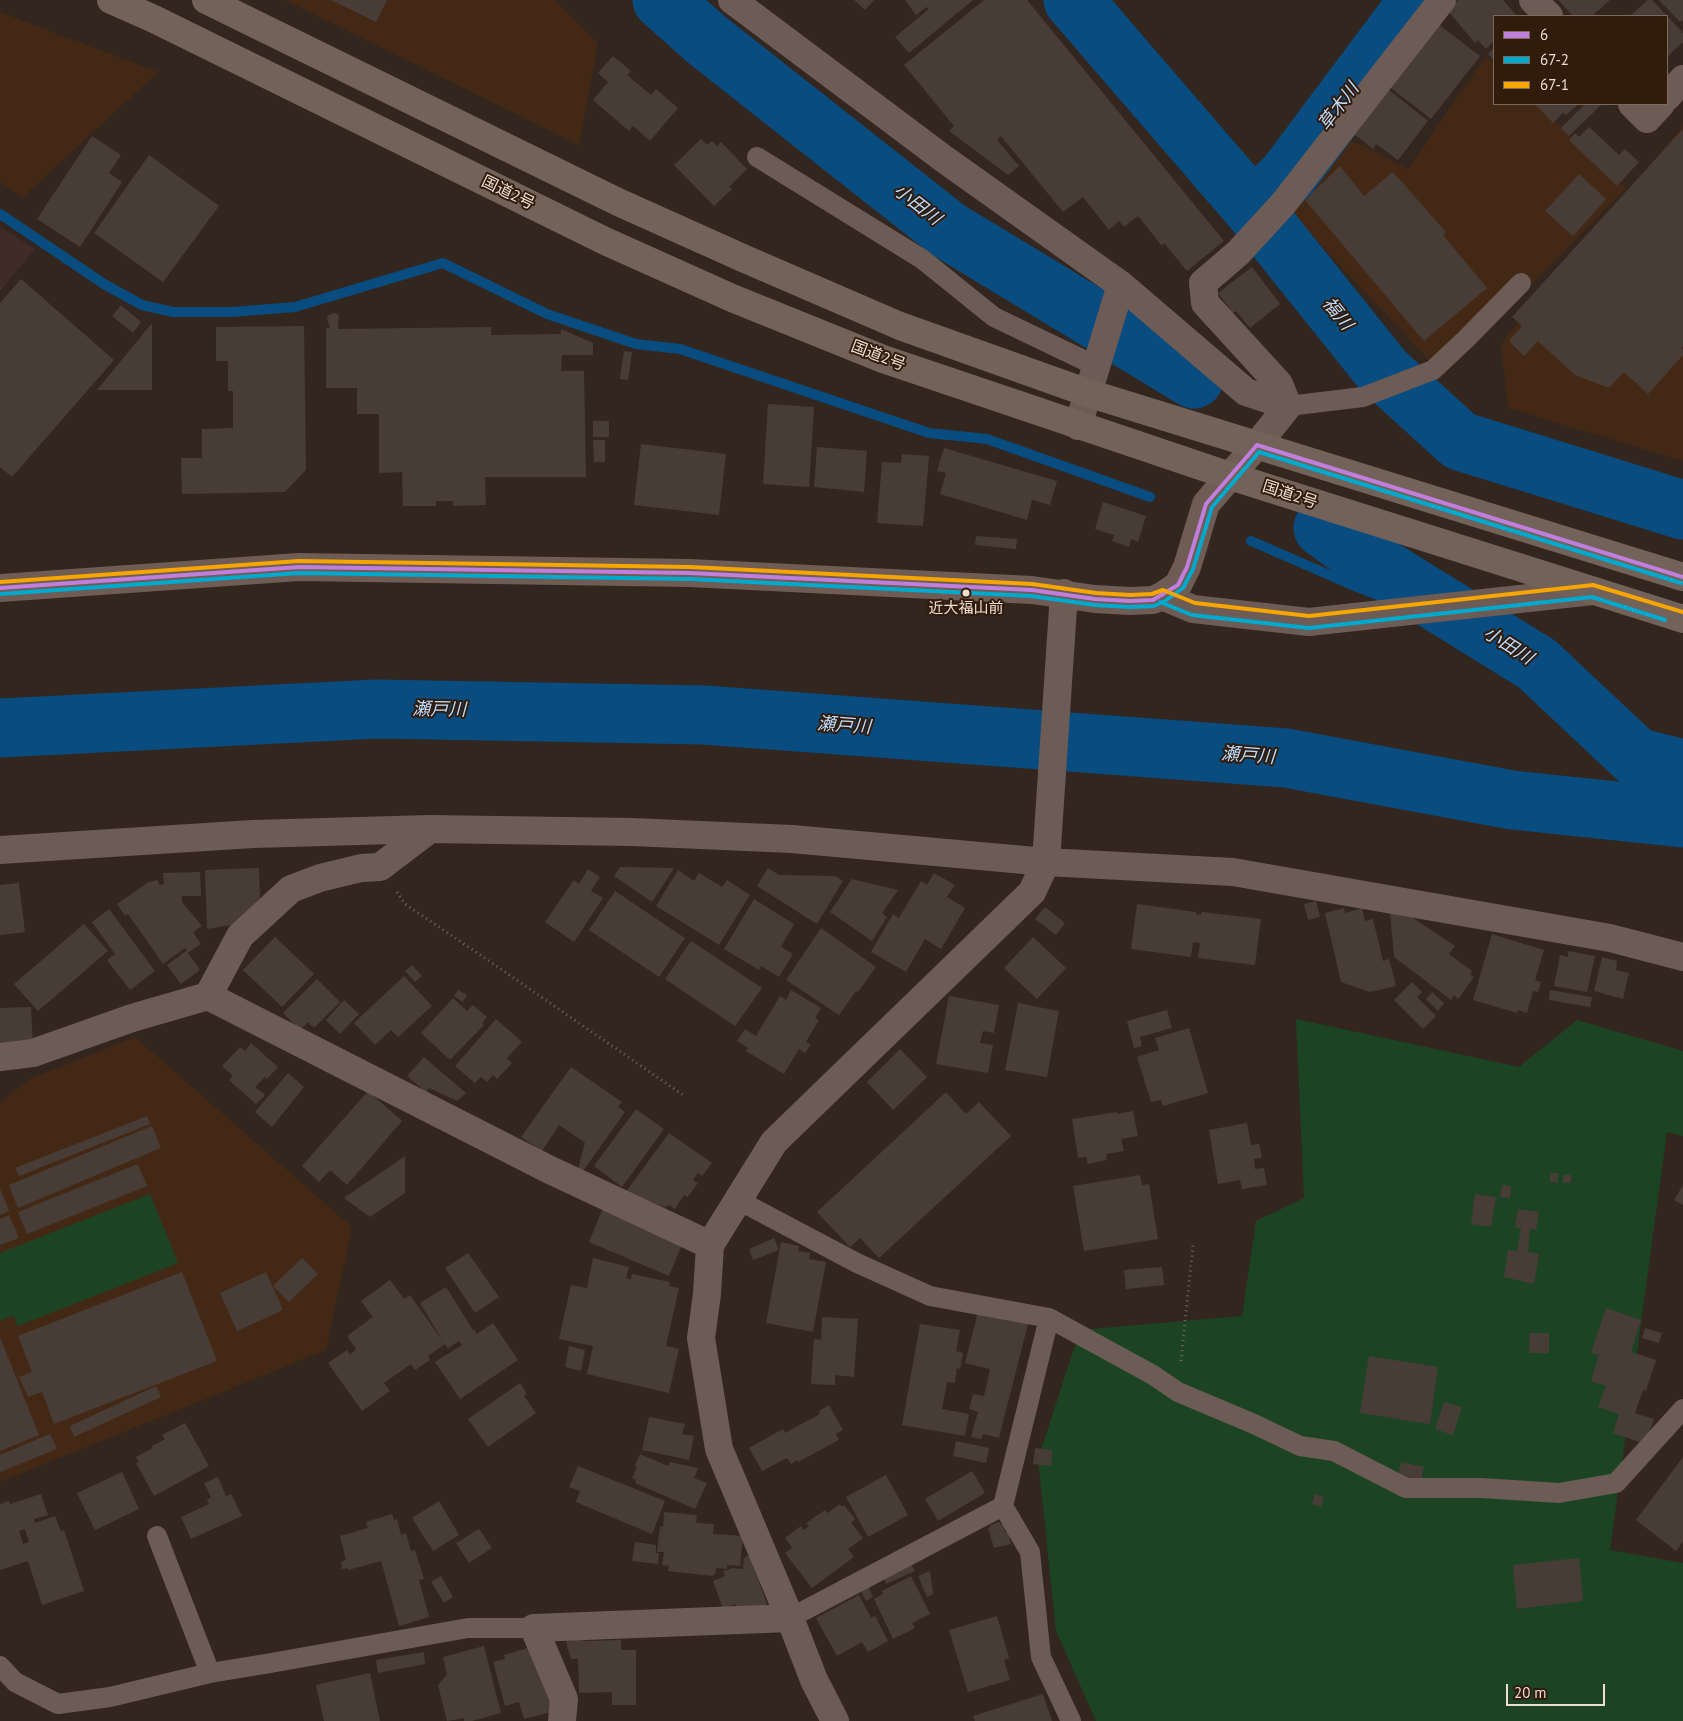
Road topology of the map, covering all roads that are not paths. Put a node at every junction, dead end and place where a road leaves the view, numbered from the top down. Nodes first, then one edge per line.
1 (111, 0) edge
2 (206, 0) edge
3 (732, 0) edge
4 (1442, 0) edge
5 (1534, 0) edge
6 (1548, 15) edge
7 (1683, 78) edge
8 (1668, 96) edge
9 (1633, 105) edge
10 (1660, 105) edge
11 (756, 157) dead end
12 (1521, 283) dead end
13 (1119, 293) junction
14 (1099, 357) junction
15 (1088, 393) junction
16 (1288, 406) junction
17 (1078, 426) junction
18 (1257, 445) junction
19 (1230, 476) junction
20 (1683, 577) edge
21 (0, 588) edge
22 (1593, 592) junction
23 (1064, 593) junction
24 (1162, 596) junction
25 (1683, 619) edge
26 (430, 830) junction
27 (0, 850) edge
28 (1046, 855) junction
29 (1683, 957) edge
30 (208, 996) junction
31 (0, 1057) edge
32 (738, 1200) junction
33 (710, 1245) junction
34 (1049, 1318) junction
35 (1683, 1409) edge
36 (1002, 1506) junction
37 (157, 1536) dead end
38 (790, 1618) junction
39 (534, 1628) junction
40 (0, 1666) edge
41 (210, 1673) junction
42 (562, 1721) edge
43 (835, 1721) edge
44 (1072, 1721) edge

1 - 17 highway, 国道2号
2 - 15 highway
3 - 13 street
4 - 16 street
5 - 6 street
7 - 8 street
9 - 10 street
11 - 14 lane
12 - 16 lane
13 - 14 street
13 - 16 street
14 - 15 street
15 - 17 street
15 - 18 highway
16 - 18 street
17 - 19 highway, 国道2号
18 - 19 street
18 - 20 highway
19 - 22 highway, 国道2号
19 - 24 street
21 - 23 street
22 - 24 street
22 - 25 highway, 国道2号
23 - 24 street
23 - 28 street
26 - 27 street
26 - 28 street
26 - 30 street
28 - 29 street
28 - 32 street
30 - 31 street
30 - 33 street
32 - 33 street
32 - 34 lane
33 - 38 street
34 - 35 lane
34 - 36 lane
36 - 38 lane
36 - 44 lane
37 - 41 lane
38 - 39 street
38 - 43 street
39 - 41 lane
39 - 42 street
40 - 41 lane

